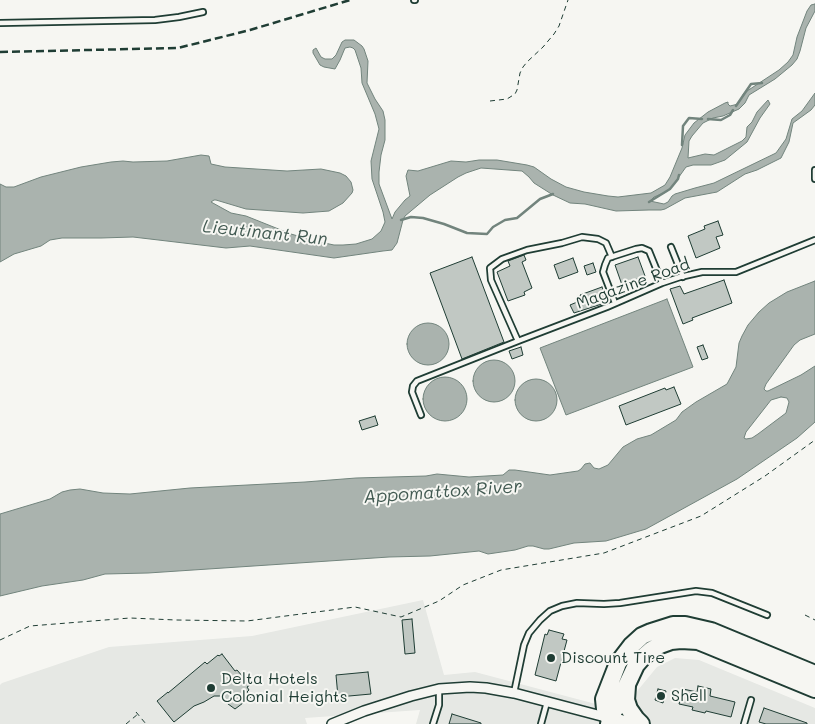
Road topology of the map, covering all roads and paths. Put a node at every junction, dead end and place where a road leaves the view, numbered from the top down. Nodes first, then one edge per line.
1 (568, 0) edge
2 (203, 12) dead end
3 (0, 23) edge
4 (490, 101) dead end
5 (815, 170) edge
6 (815, 179) edge
7 (815, 240) edge
8 (671, 247) dead end
9 (612, 257) junction
10 (683, 277) junction
11 (662, 283) junction
12 (615, 303) junction
13 (518, 340) junction
14 (421, 415) dead end
15 (815, 440) edge
16 (767, 615) dead end
17 (805, 615) dead end
18 (815, 620) edge
19 (0, 640) edge
20 (815, 674) edge
21 (627, 683) junction
22 (439, 689) junction
23 (815, 689) edge
24 (514, 693) junction
25 (751, 700) dead end
26 (547, 702) junction
27 (136, 712) dead end
28 (138, 714) junction
29 (608, 721) edge
30 (126, 724) edge
31 (146, 724) edge
32 (332, 724) edge
33 (433, 724) edge
34 (541, 724) edge
35 (633, 724) edge
36 (641, 724) edge
37 (744, 724) edge

1 - 4 path
2 - 3 lane
5 - 6 lane
7 - 10 lane, Magazine Road
8 - 10 lane
9 - 11 lane
9 - 12 lane
9 - 13 lane
10 - 11 lane, Magazine Road
11 - 12 lane, Magazine Road
12 - 13 lane, Magazine Road
13 - 14 lane, Magazine Road
15 - 19 path
16 - 24 lane
17 - 18 path
20 - 29 highway
21 - 23 highway
21 - 29 highway
21 - 36 highway
22 - 24 street
22 - 32 street
22 - 33 lane
24 - 26 street
25 - 37 lane
26 - 29 street
26 - 34 lane
27 - 28 path
28 - 30 path
28 - 31 path
29 - 35 main road

